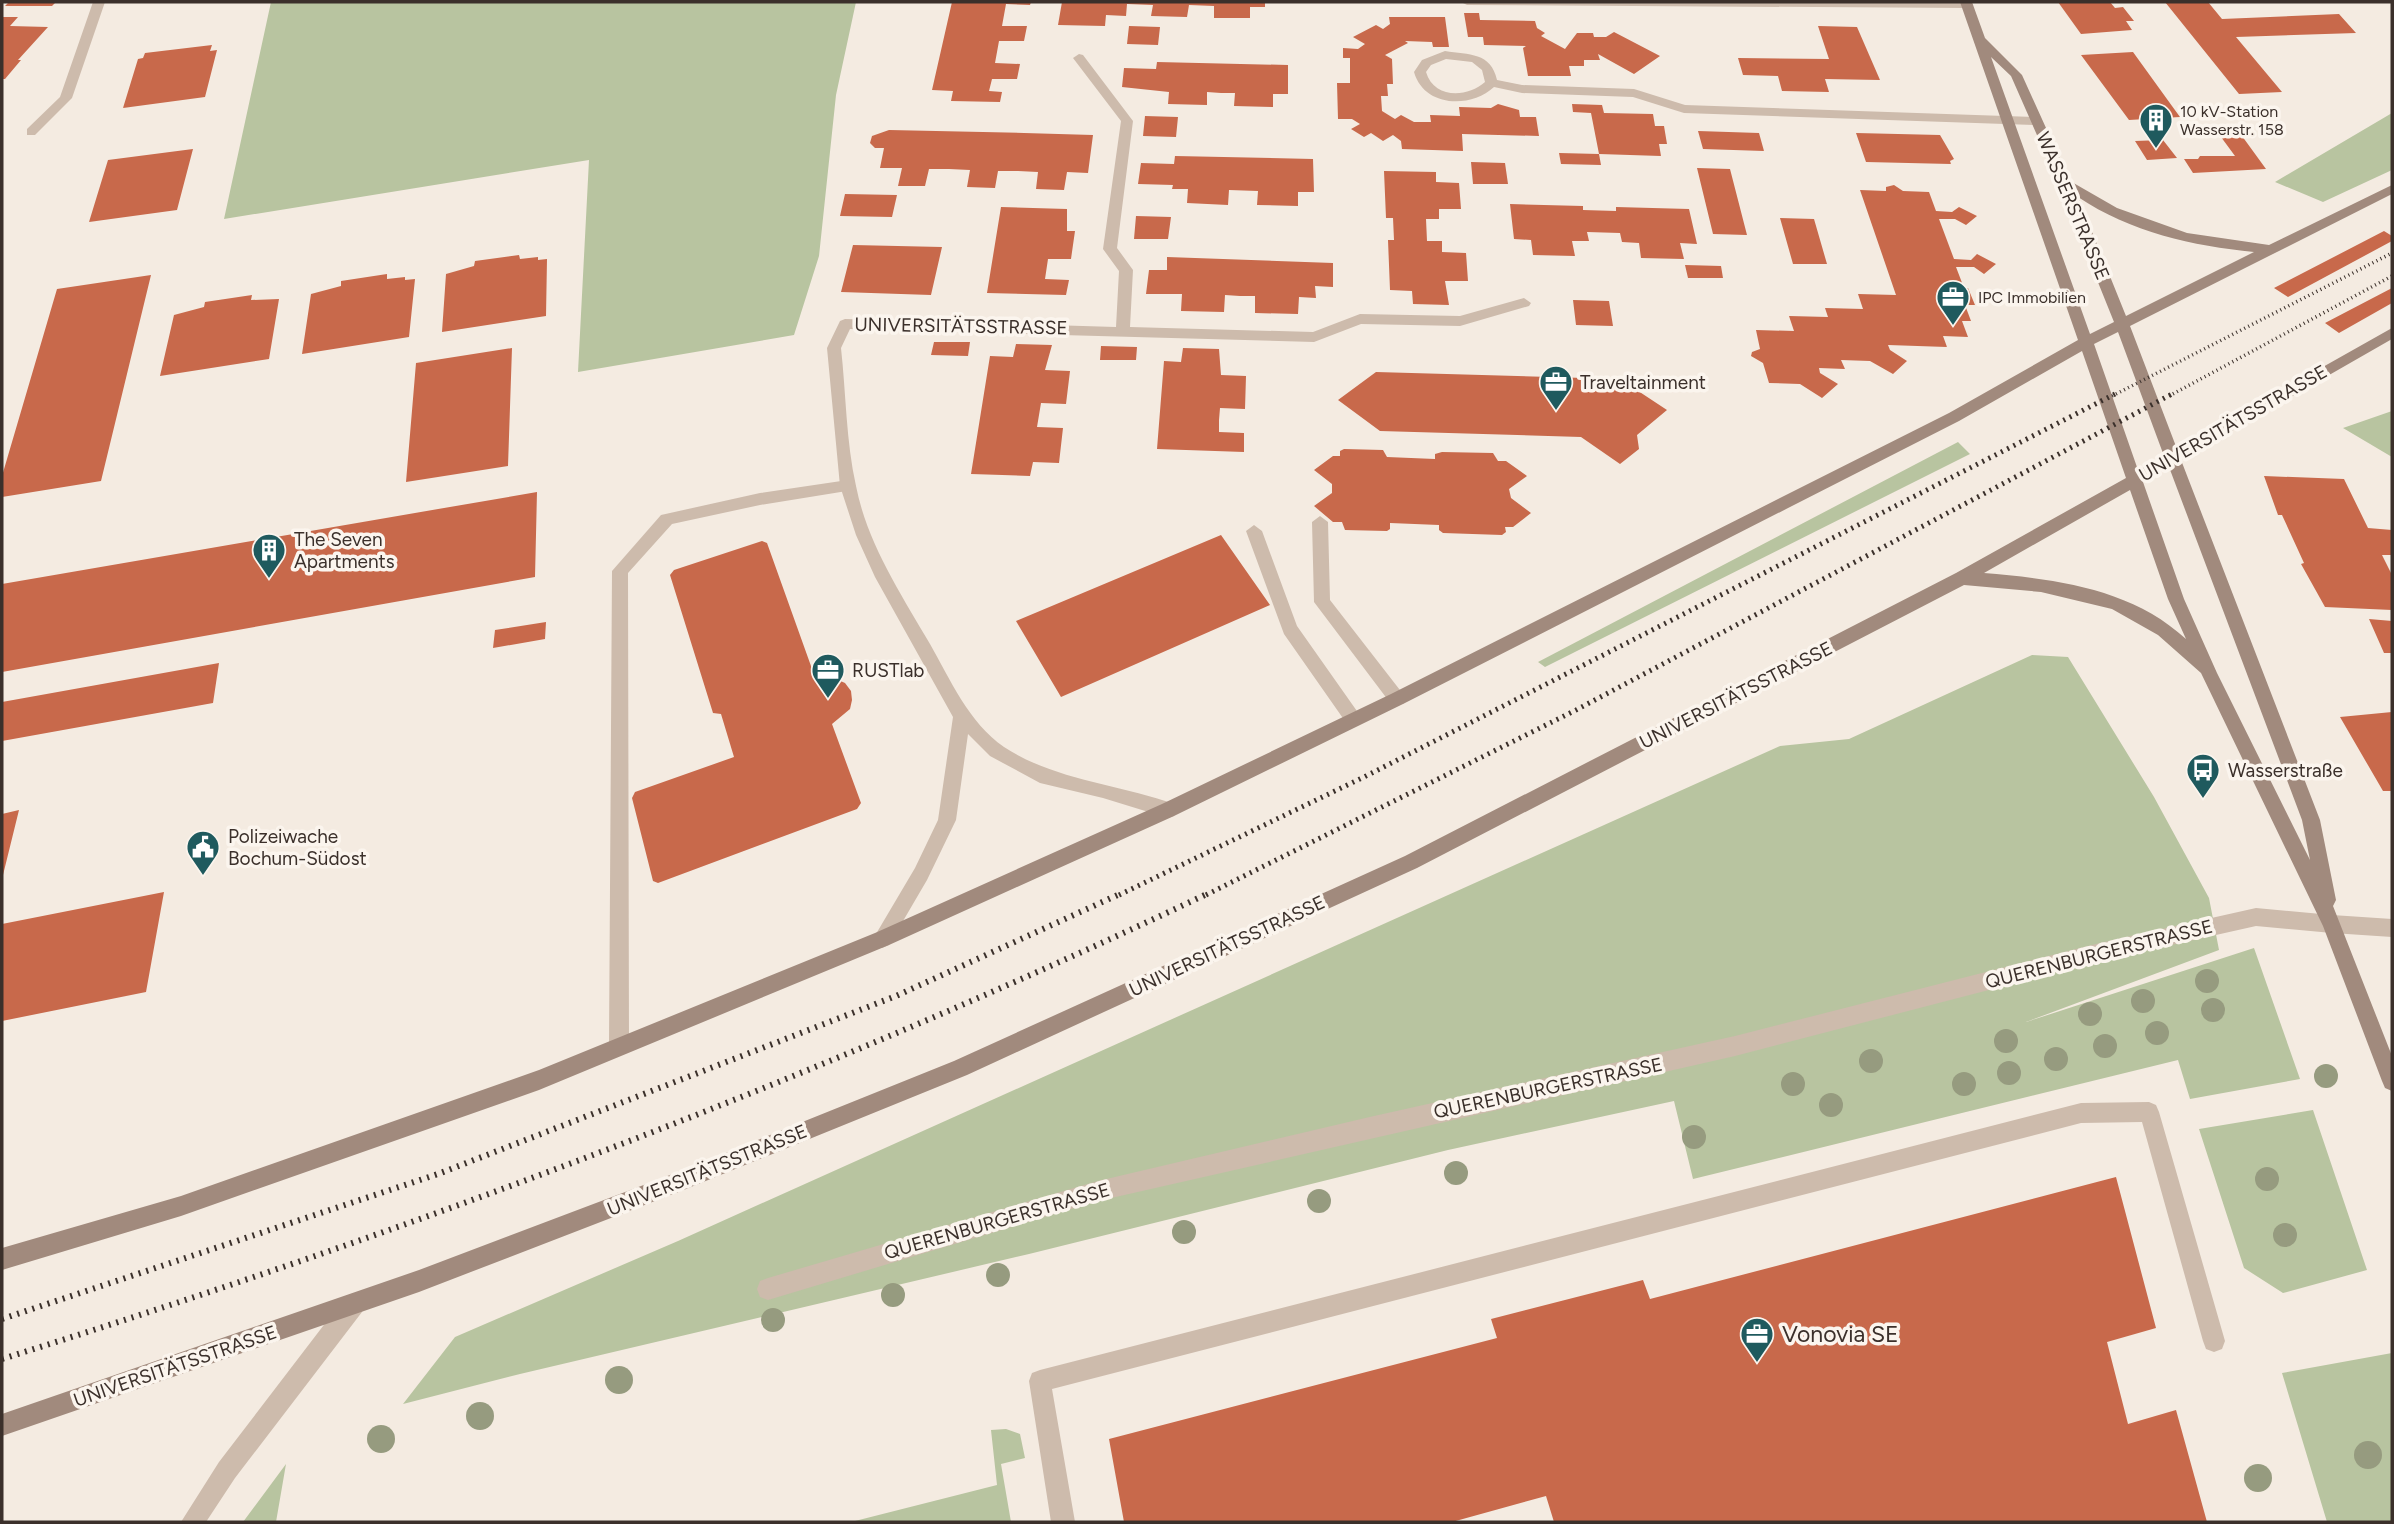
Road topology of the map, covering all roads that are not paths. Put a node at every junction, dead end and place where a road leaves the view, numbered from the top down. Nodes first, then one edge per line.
1 (99, 2) edge
2 (1467, 2) edge
3 (1966, 3) edge
4 (1980, 39) junction
5 (1079, 58) dead end
6 (1491, 83) junction
7 (2007, 120) junction
8 (2036, 121) junction
9 (31, 132) dead end
10 (2065, 183) junction
11 (2392, 188) edge
12 (2267, 249) junction
13 (1524, 303) dead end
14 (2122, 325) junction
15 (1123, 330) junction
16 (2392, 333) edge
17 (2086, 342) junction
18 (2174, 459) junction
19 (2134, 480) junction
20 (848, 486) junction
21 (1320, 522) dead end
22 (1254, 531) dead end
23 (1962, 578) junction
24 (2209, 673) junction
25 (1396, 699) junction
26 (962, 716) junction
27 (1353, 719) junction
28 (1168, 810) junction
29 (2332, 924) junction
30 (2392, 929) edge
31 (882, 939) junction
32 (619, 1046) junction
33 (2392, 1082) edge
34 (2, 1259) edge
35 (768, 1289) dead end
36 (354, 1304) junction
37 (2214, 1341) dead end
38 (2, 1425) edge
39 (193, 1522) edge
40 (1063, 1522) edge

1 - 9 street
2 - 3 street, WASSERSTRASSE
3 - 4 main road, WASSERSTRASSE
4 - 7 main road, WASSERSTRASSE
4 - 8 main road, WASSERSTRASSE
5 - 15 street
6 - 6 street
6 - 7 street, WASSERSTRASSE
7 - 8 street, WASSERSTRASSE
7 - 17 main road, WASSERSTRASSE
8 - 10 main road, WASSERSTRASSE
10 - 12 main road
10 - 14 main road, WASSERSTRASSE
11 - 12 main road
12 - 14 main road
13 - 15 street, UNIVERSITÄTSSTRASSE
14 - 17 main road
14 - 18 main road, WASSERSTRASSE
15 - 20 street, UNIVERSITÄTSSTRASSE
16 - 18 main road, UNIVERSITÄTSSTRASSE
17 - 19 main road, WASSERSTRASSE
17 - 25 main road
18 - 19 main road, UNIVERSITÄTSSTRASSE
18 - 29 main road, WASSERSTRASSE
19 - 23 main road, UNIVERSITÄTSSTRASSE
19 - 24 main road, WASSERSTRASSE
20 - 26 street, UNIVERSITÄTSSTRASSE
20 - 32 street
21 - 25 street
22 - 27 street
23 - 24 main road
23 - 36 main road, UNIVERSITÄTSSTRASSE
24 - 29 main road, WASSERSTRASSE
25 - 27 main road
26 - 28 street, UNIVERSITÄTSSTRASSE
26 - 31 street
27 - 28 main road
28 - 31 main road
29 - 30 street, QUERENBURGERSTRASSE
29 - 33 main road, WASSERSTRASSE
29 - 35 street, QUERENBURGERSTRASSE
31 - 32 main road
32 - 34 main road
36 - 38 main road, UNIVERSITÄTSSTRASSE
36 - 39 street
37 - 40 street

